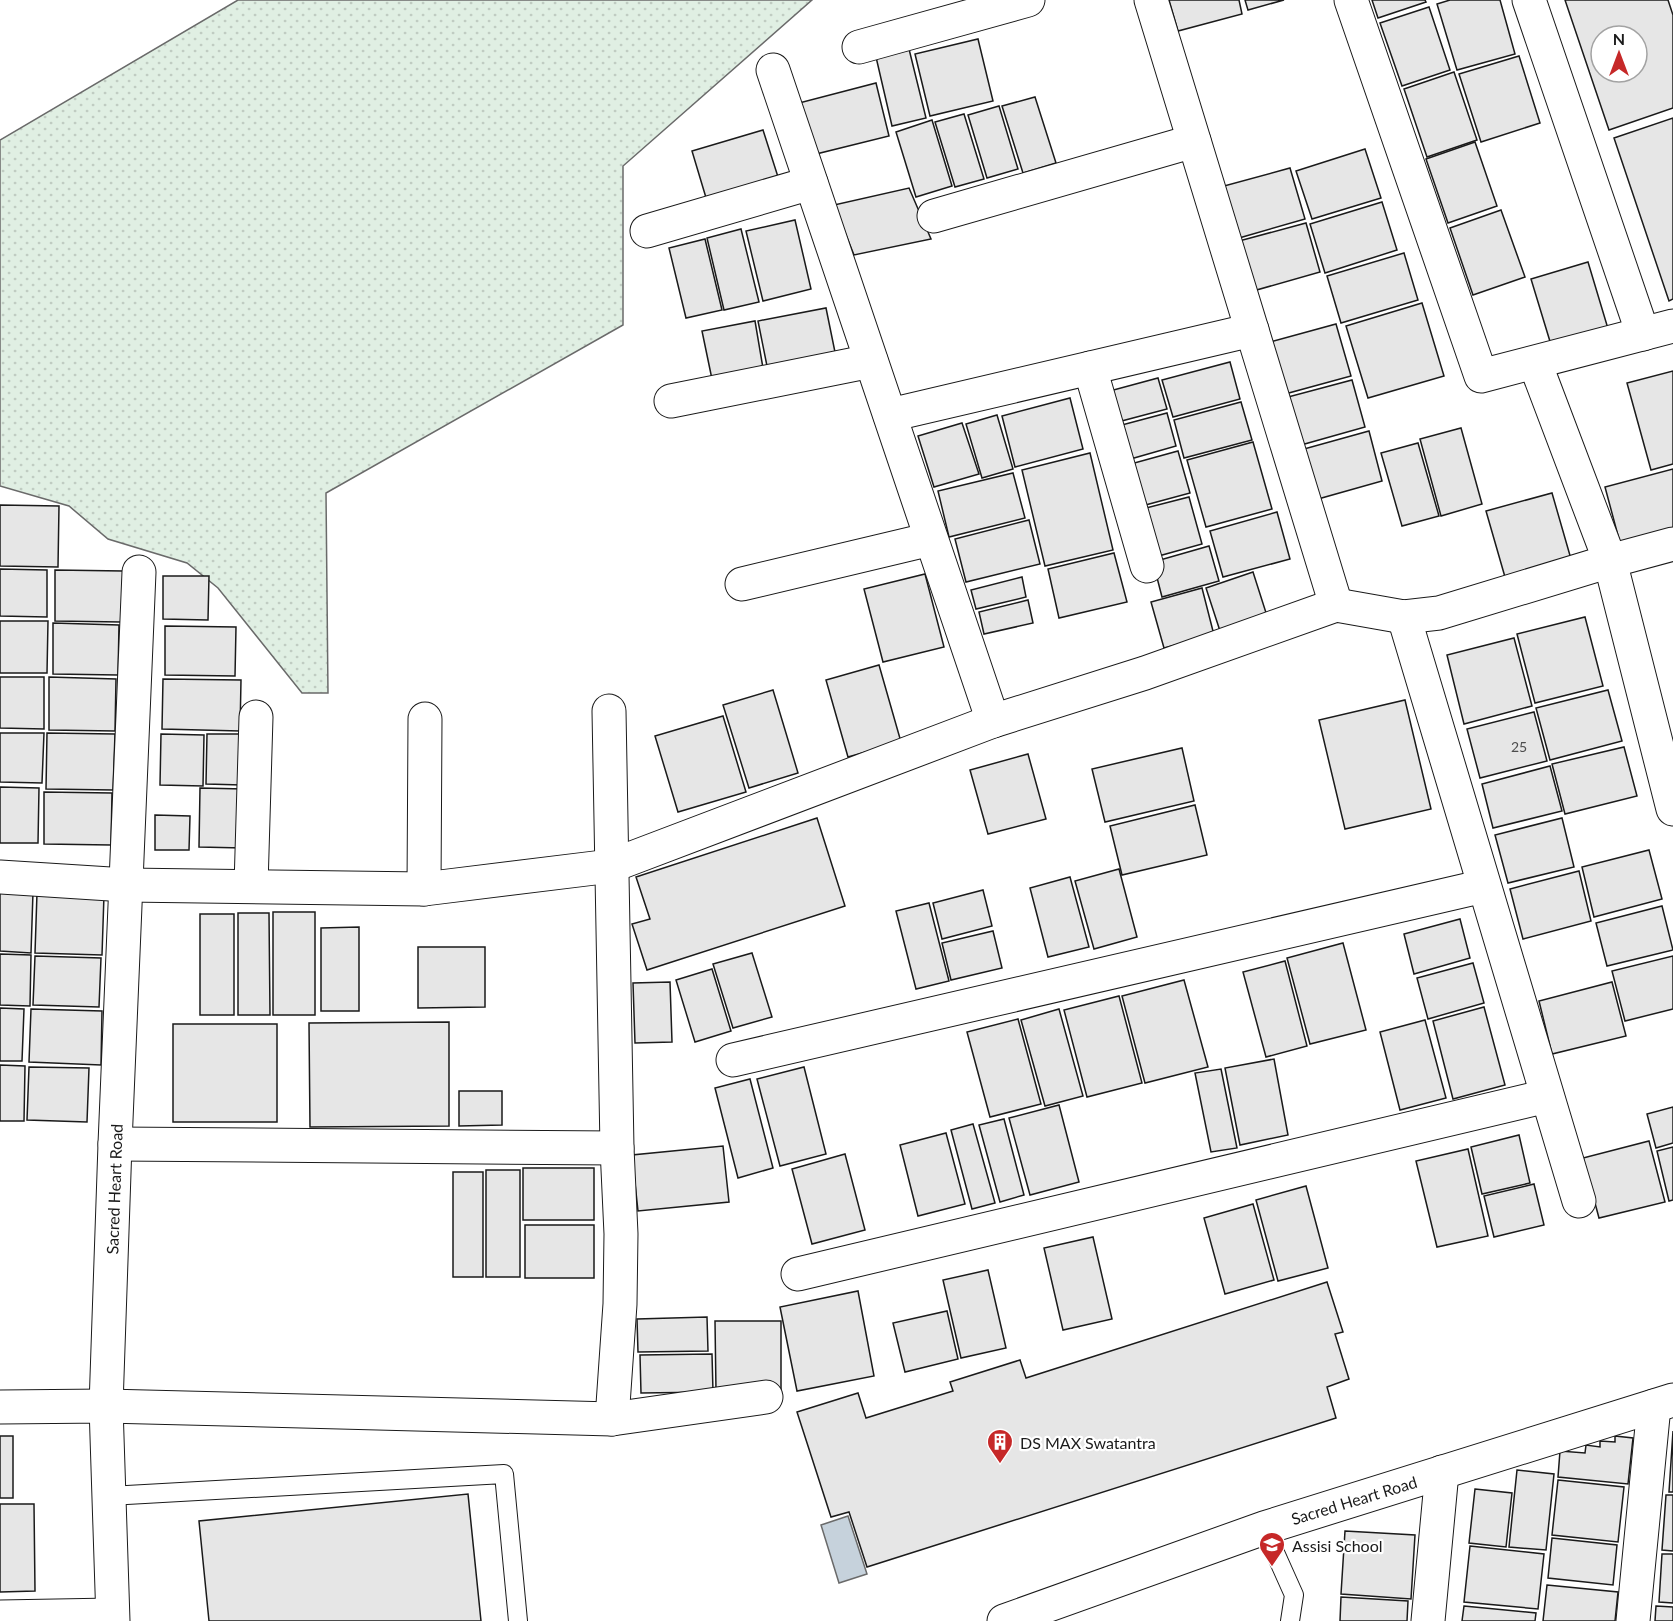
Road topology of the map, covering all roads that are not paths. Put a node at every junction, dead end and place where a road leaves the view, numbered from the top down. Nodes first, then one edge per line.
1 (1028, 0) edge
2 (1151, 0) edge
3 (1351, 0) edge
4 (1529, 0) edge
5 (860, 47) dead end
6 (773, 70) dead end
7 (1194, 141) junction
8 (811, 183) junction
9 (934, 216) dead end
10 (647, 231) dead end
11 (1252, 330) junction
12 (1658, 330) edge
13 (871, 361) junction
14 (1535, 363) junction
15 (1090, 368) junction
16 (670, 401) dead end
17 (890, 415) junction
18 (931, 539) junction
19 (1673, 544) edge
20 (1610, 561) junction
21 (1147, 566) dead end
22 (139, 572) dead end
23 (742, 584) dead end
24 (1336, 605) junction
25 (1404, 617) junction
26 (609, 711) dead end
27 (256, 717) dead end
28 (425, 719) dead end
29 (993, 721) junction
30 (1673, 809) edge
31 (611, 866) junction
32 (0, 878) edge
33 (126, 885) junction
34 (251, 886) junction
35 (1484, 886) junction
36 (424, 888) junction
37 (733, 1060) dead end
38 (1547, 1096) junction
39 (116, 1144) junction
40 (617, 1148) junction
41 (1579, 1201) dead end
42 (798, 1274) dead end
43 (766, 1397) dead end
44 (1663, 1403) edge
45 (106, 1406) junction
46 (0, 1407) edge
47 (612, 1419) junction
48 (1442, 1472) junction
49 (109, 1496) junction
50 (1264, 1528) junction
51 (0, 1617) edge
52 (112, 1618) edge
53 (518, 1621) edge
54 (1004, 1621) edge
55 (1290, 1621) edge
56 (1428, 1621) edge
57 (1633, 1621) edge

1 - 5 street
2 - 7 street
3 - 14 street
4 - 12 street
6 - 8 street
7 - 9 street
7 - 11 street
8 - 10 street
8 - 13 street
11 - 15 street
11 - 24 street
12 - 14 street
13 - 16 street
13 - 17 street
14 - 20 street
15 - 17 street
15 - 21 street
17 - 18 street
18 - 23 street
18 - 29 street
19 - 20 street
20 - 25 street
20 - 30 street
22 - 33 street, Sacred Heart Road
24 - 25 street
24 - 29 street
25 - 35 street
26 - 31 street
27 - 34 street
28 - 36 street
29 - 31 street
31 - 36 street
31 - 40 street
32 - 33 street
33 - 34 street
33 - 39 street, Sacred Heart Road
34 - 36 street
35 - 37 street
35 - 38 street
38 - 41 street
38 - 42 street
39 - 40 street
39 - 45 street, Sacred Heart Road
40 - 47 street
43 - 47 street
44 - 48 street, Sacred Heart Road
44 - 57 street
45 - 46 street
45 - 47 street
45 - 49 street, Sacred Heart Road
48 - 50 street, Sacred Heart Road
48 - 56 street
49 - 52 street, Sacred Heart Road
49 - 53 lane
50 - 54 street, Sacred Heart Road
50 - 55 lane
51 - 52 street

